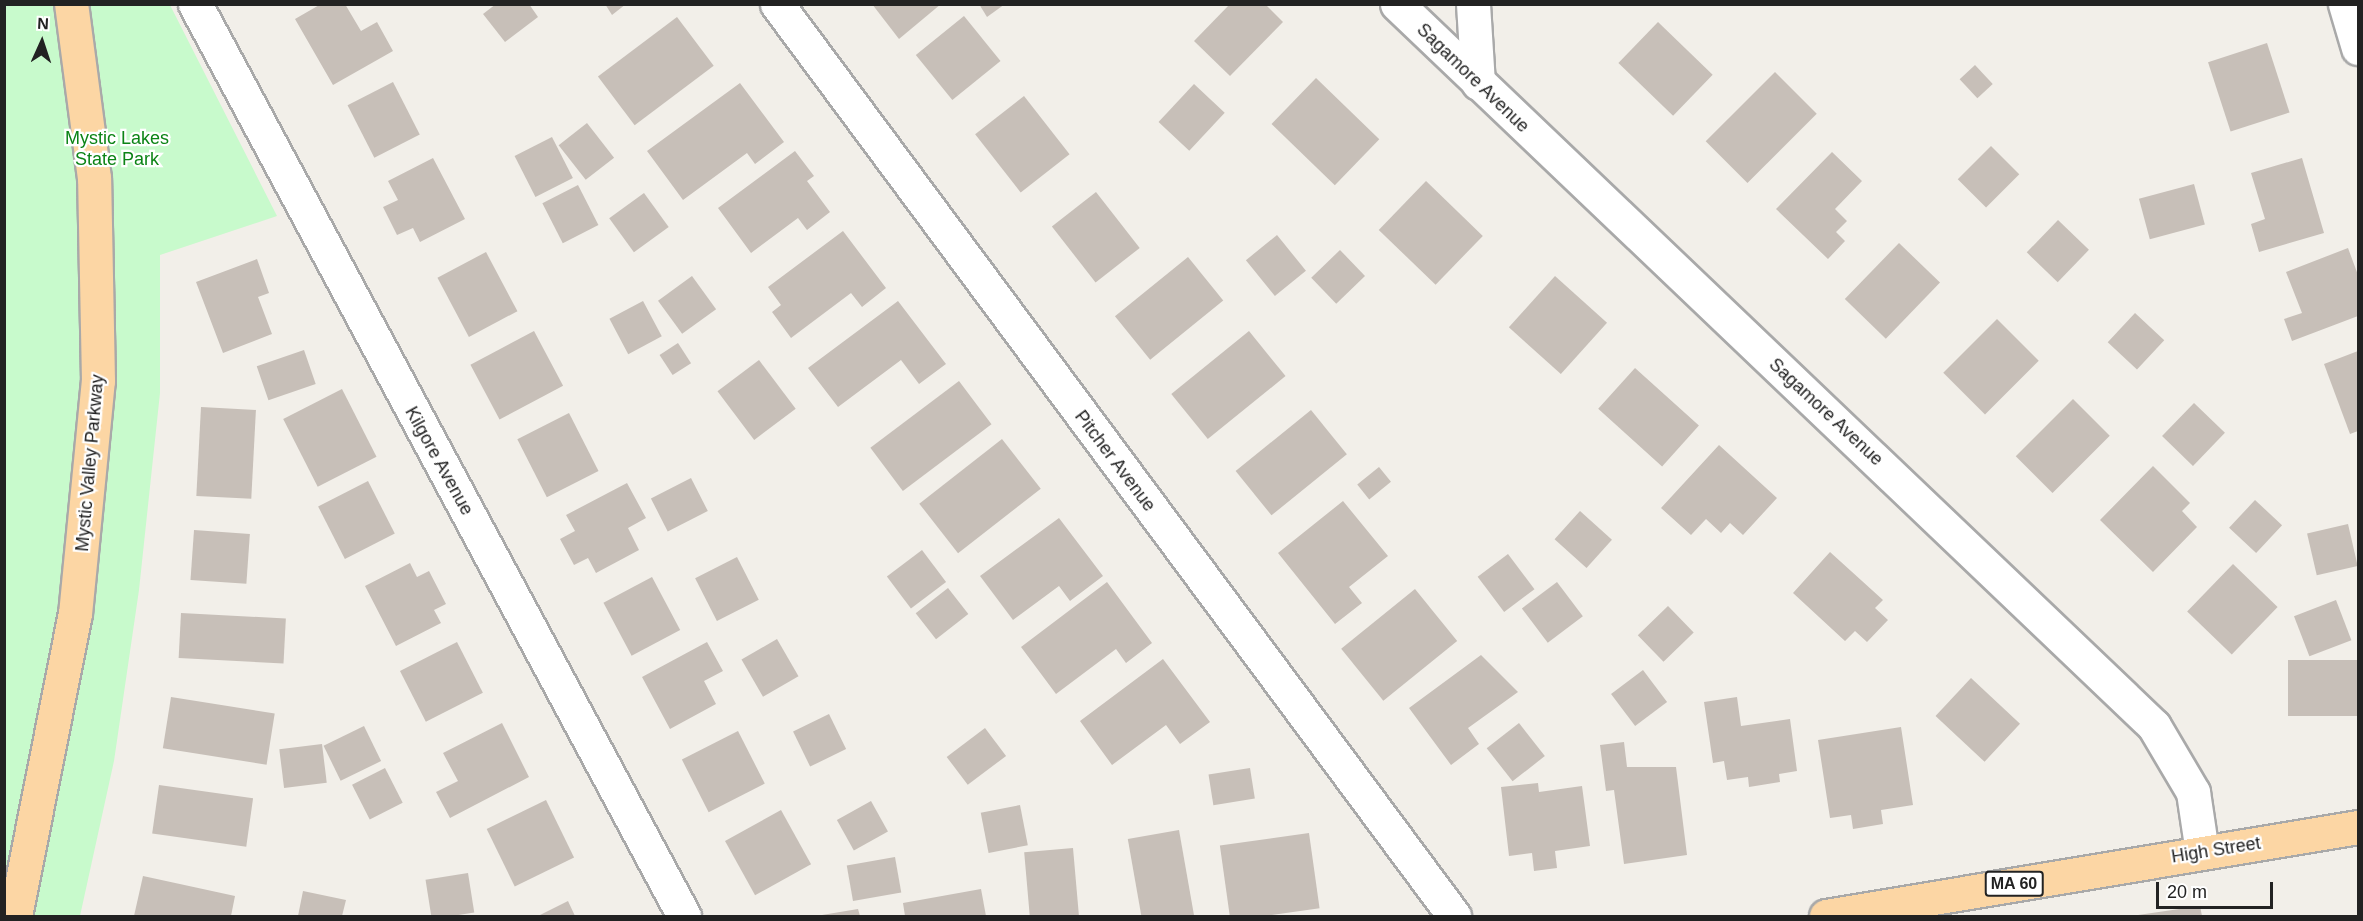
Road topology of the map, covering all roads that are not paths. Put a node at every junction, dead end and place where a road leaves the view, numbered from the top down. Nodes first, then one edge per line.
1 (71, 4) edge
2 (195, 4) edge
3 (777, 4) edge
4 (1396, 4) edge
5 (1473, 4) edge
6 (2346, 4) edge
7 (2358, 48) edge
8 (1478, 83) junction
9 (2358, 827) edge
10 (2202, 852) junction
11 (15, 916) edge
12 (684, 916) edge
13 (1454, 916) edge
14 (1826, 916) edge

1 - 11 main road, Mystic Valley Parkway
2 - 12 street, Kilgore Avenue
3 - 13 street, Pitcher Avenue
4 - 8 street, Sagamore Avenue
5 - 8 street
6 - 7 street
8 - 10 street, Sagamore Avenue
9 - 10 main road, High Street / MA 60
10 - 14 main road, High Street / MA 60

